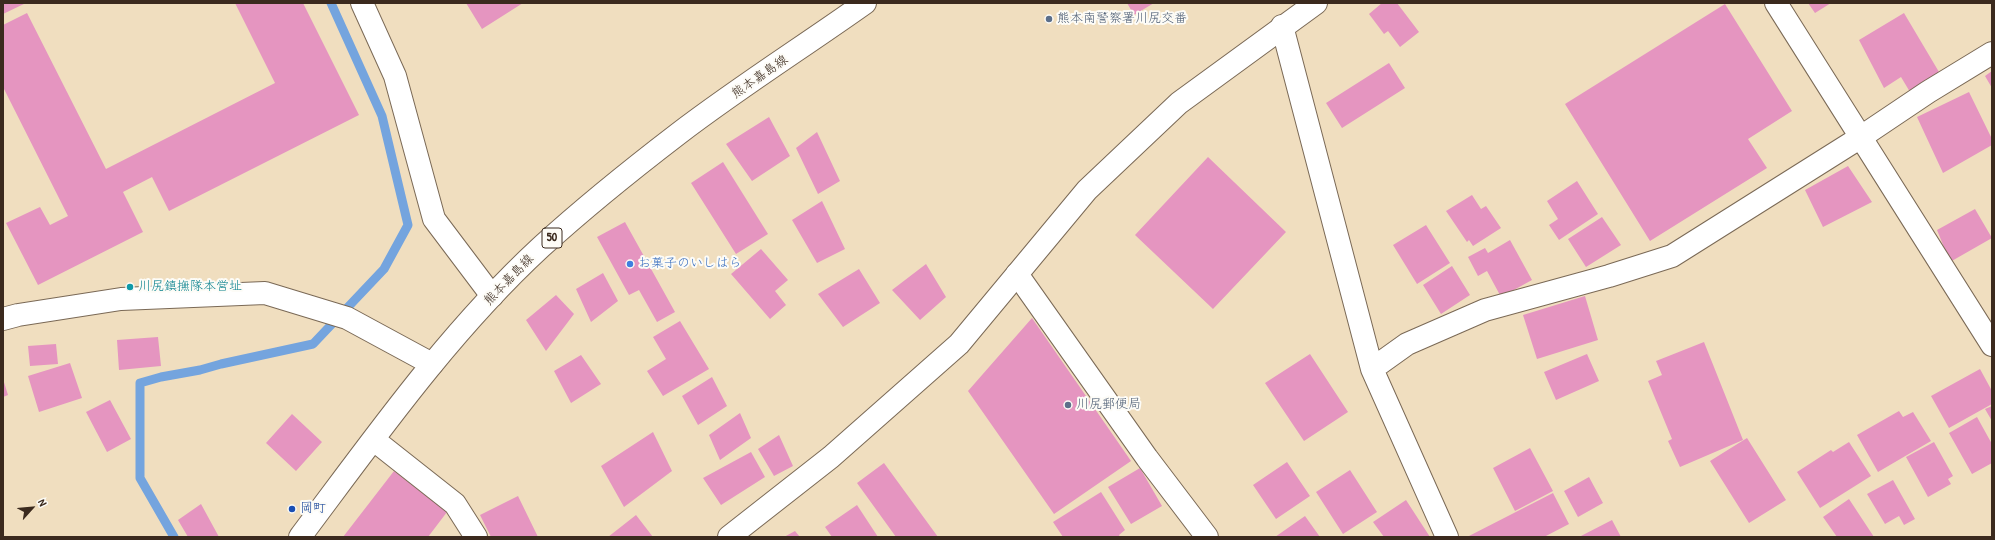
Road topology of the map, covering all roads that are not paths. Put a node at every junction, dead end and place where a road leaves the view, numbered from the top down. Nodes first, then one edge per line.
1 (362, 3) edge
2 (865, 3) edge
3 (1316, 3) edge
4 (1776, 3) edge
5 (1282, 26) junction
6 (1992, 54) edge
7 (1861, 137) junction
8 (1017, 274) junction
9 (492, 296) junction
10 (3, 320) edge
11 (1992, 345) edge
12 (432, 364) junction
13 (1372, 370) junction
14 (374, 440) junction
15 (300, 537) edge
16 (476, 537) edge
17 (729, 537) edge
18 (1207, 537) edge
19 (1448, 537) edge

1 - 9 street
2 - 9 street, 熊本嘉島線 / 50
3 - 5 street
4 - 7 street
5 - 8 street
5 - 13 street
6 - 7 street
7 - 11 street
7 - 13 street
8 - 17 street
8 - 18 street
9 - 12 street, 熊本嘉島線 / 50
10 - 12 street
12 - 14 street, 熊本嘉島線 / 50
13 - 19 street
14 - 15 street, 熊本嘉島線 / 50
14 - 16 street

